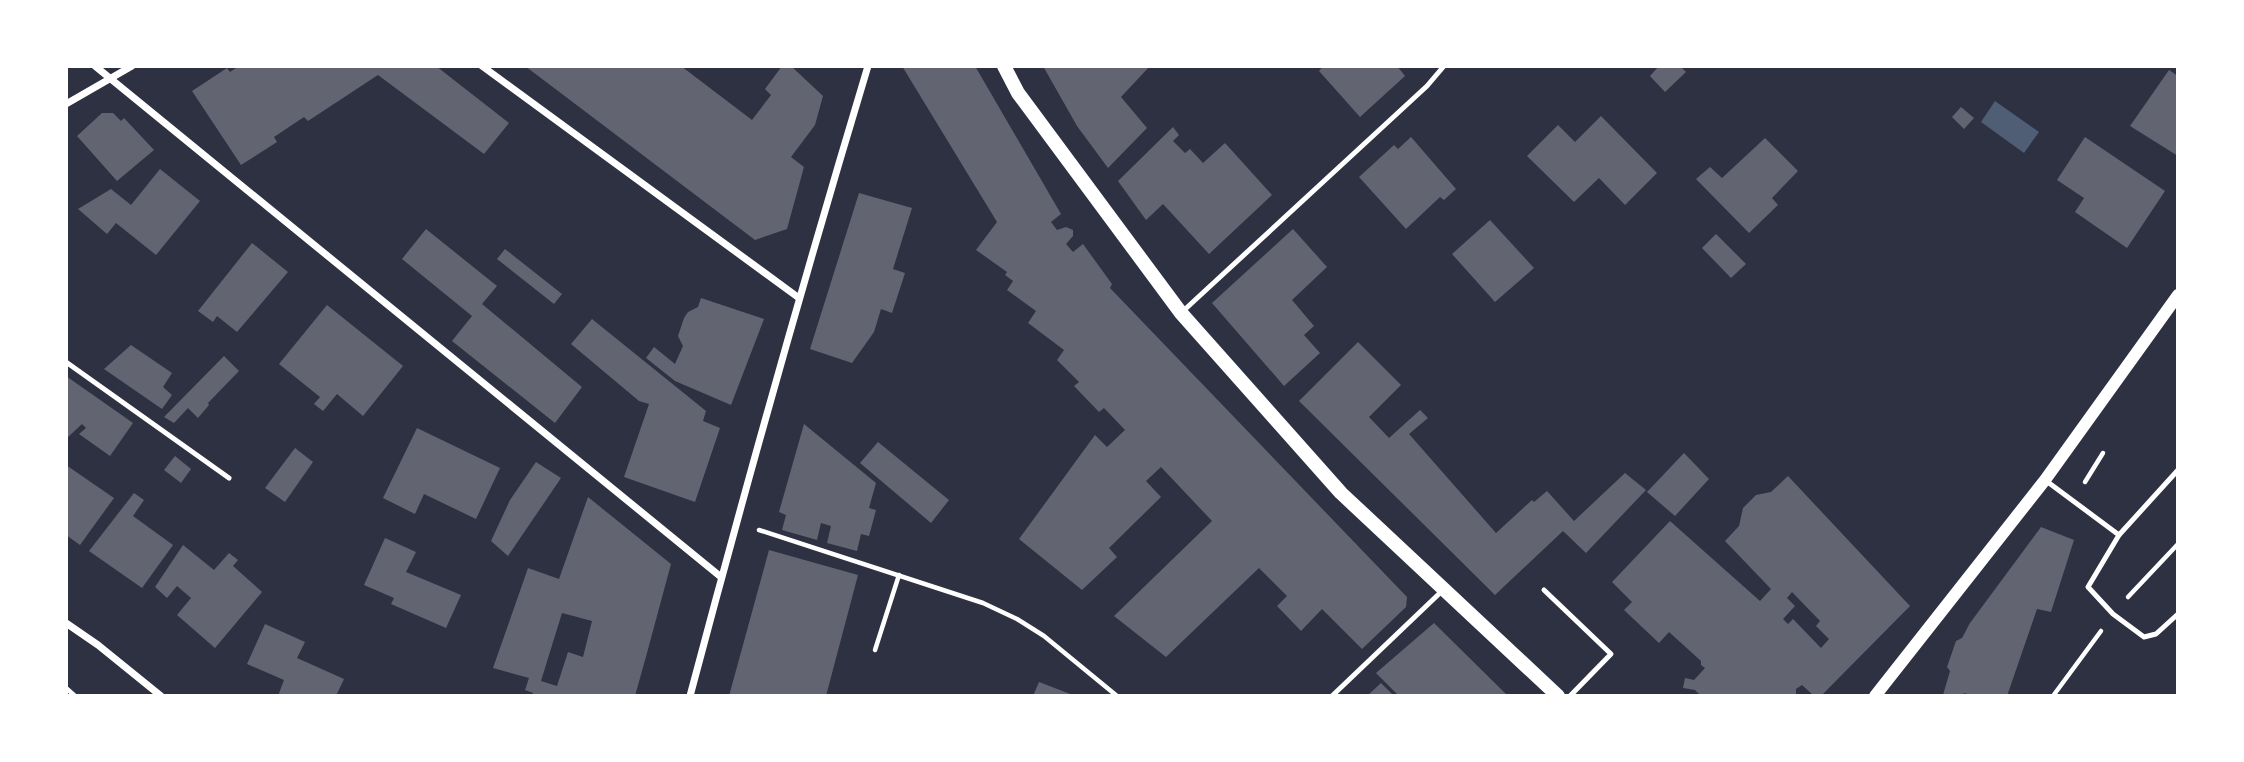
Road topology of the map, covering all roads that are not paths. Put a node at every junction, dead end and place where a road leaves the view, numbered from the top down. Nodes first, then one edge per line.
1 (95, 66) edge
2 (132, 66) edge
3 (482, 66) edge
4 (868, 66) edge
5 (1004, 66) edge
6 (1444, 66) edge
7 (110, 79) junction
8 (66, 104) edge
9 (2178, 295) edge
10 (799, 298) junction
11 (1181, 313) junction
12 (66, 362) edge
13 (2178, 470) edge
14 (229, 478) dead end
15 (2045, 480) junction
16 (2119, 535) junction
17 (721, 577) junction
18 (1444, 589) junction
19 (1544, 590) dead end
20 (2178, 614) edge
21 (66, 623) edge
22 (161, 695) edge
23 (690, 695) edge
24 (1332, 695) edge
25 (1558, 695) edge
26 (1570, 695) edge
27 (1874, 695) edge

1 - 7 street
2 - 7 street
3 - 10 street
4 - 10 street
5 - 11 main road
6 - 11 lane
7 - 8 street
7 - 17 street
9 - 15 street
10 - 17 street
11 - 18 main road
12 - 14 lane
13 - 16 lane
15 - 16 lane
15 - 27 street
16 - 20 lane
17 - 23 street
18 - 24 lane
18 - 25 main road
19 - 26 lane
21 - 22 street

